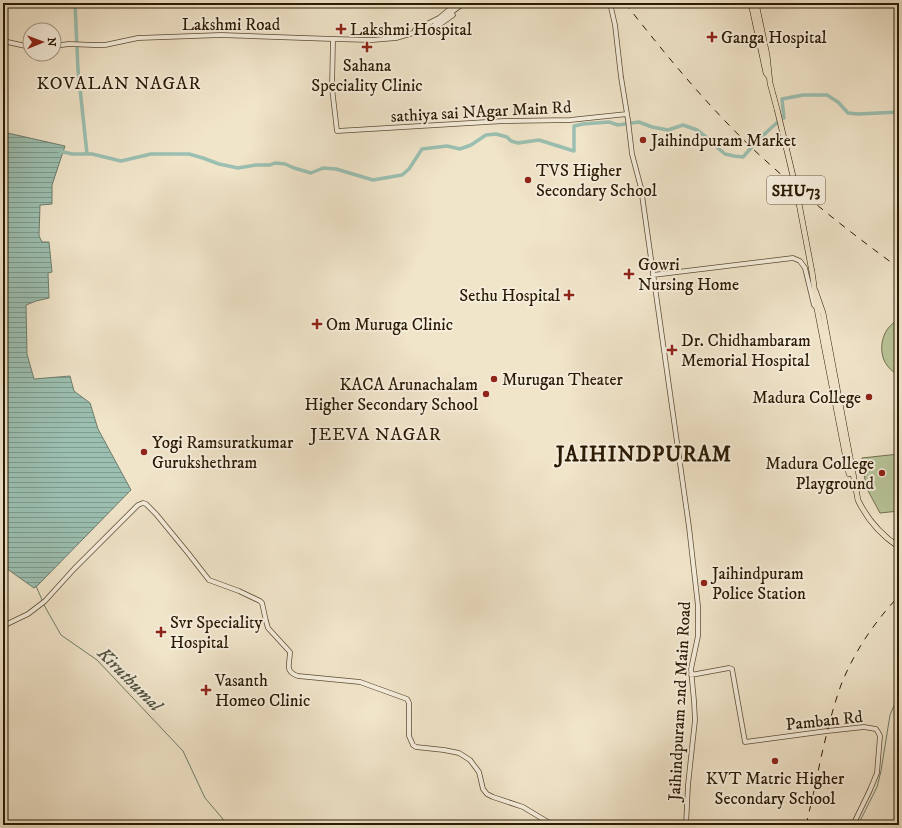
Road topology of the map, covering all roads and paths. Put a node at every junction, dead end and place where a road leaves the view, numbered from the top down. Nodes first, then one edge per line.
1 (457, 3) edge
2 (464, 3) edge
3 (468, 3) edge
4 (610, 3) edge
5 (751, 3) edge
6 (756, 3) edge
7 (408, 35) junction
8 (333, 39) junction
9 (3, 41) edge
10 (22, 45) edge
11 (62, 45) edge
12 (770, 80) junction
13 (627, 114) junction
14 (653, 275) junction
15 (815, 290) junction
16 (817, 309) junction
17 (857, 499) junction
18 (899, 547) edge
19 (3, 626) edge
20 (691, 675) junction
21 (553, 825) edge
22 (686, 825) edge
23 (853, 825) edge

1 - 7 street, Lakshmi Road
2 - 7 street, Lakshmi Road
3 - 7 street, Lakshmi Road
4 - 13 street, Jaihindpuram 2nd Main Road
5 - 12 main road, SHU73
6 - 12 main road, SHU73
7 - 8 street, Lakshmi Road
8 - 11 street, Lakshmi Road
8 - 13 street, sathiya sai NAgar Main Rd
9 - 10 street
12 - 15 main road, SHU73, bridge
13 - 14 street, Jaihindpuram 2nd Main Road
14 - 16 street
14 - 20 street, Jaihindpuram 2nd Main Road
15 - 16 main road, SHU73
15 - 17 main road, SHU73
16 - 17 main road, SHU73
17 - 18 main road, SHU73
19 - 21 street
20 - 22 street, Jaihindpuram 2nd Main Road
20 - 23 street, Pamban Rd

